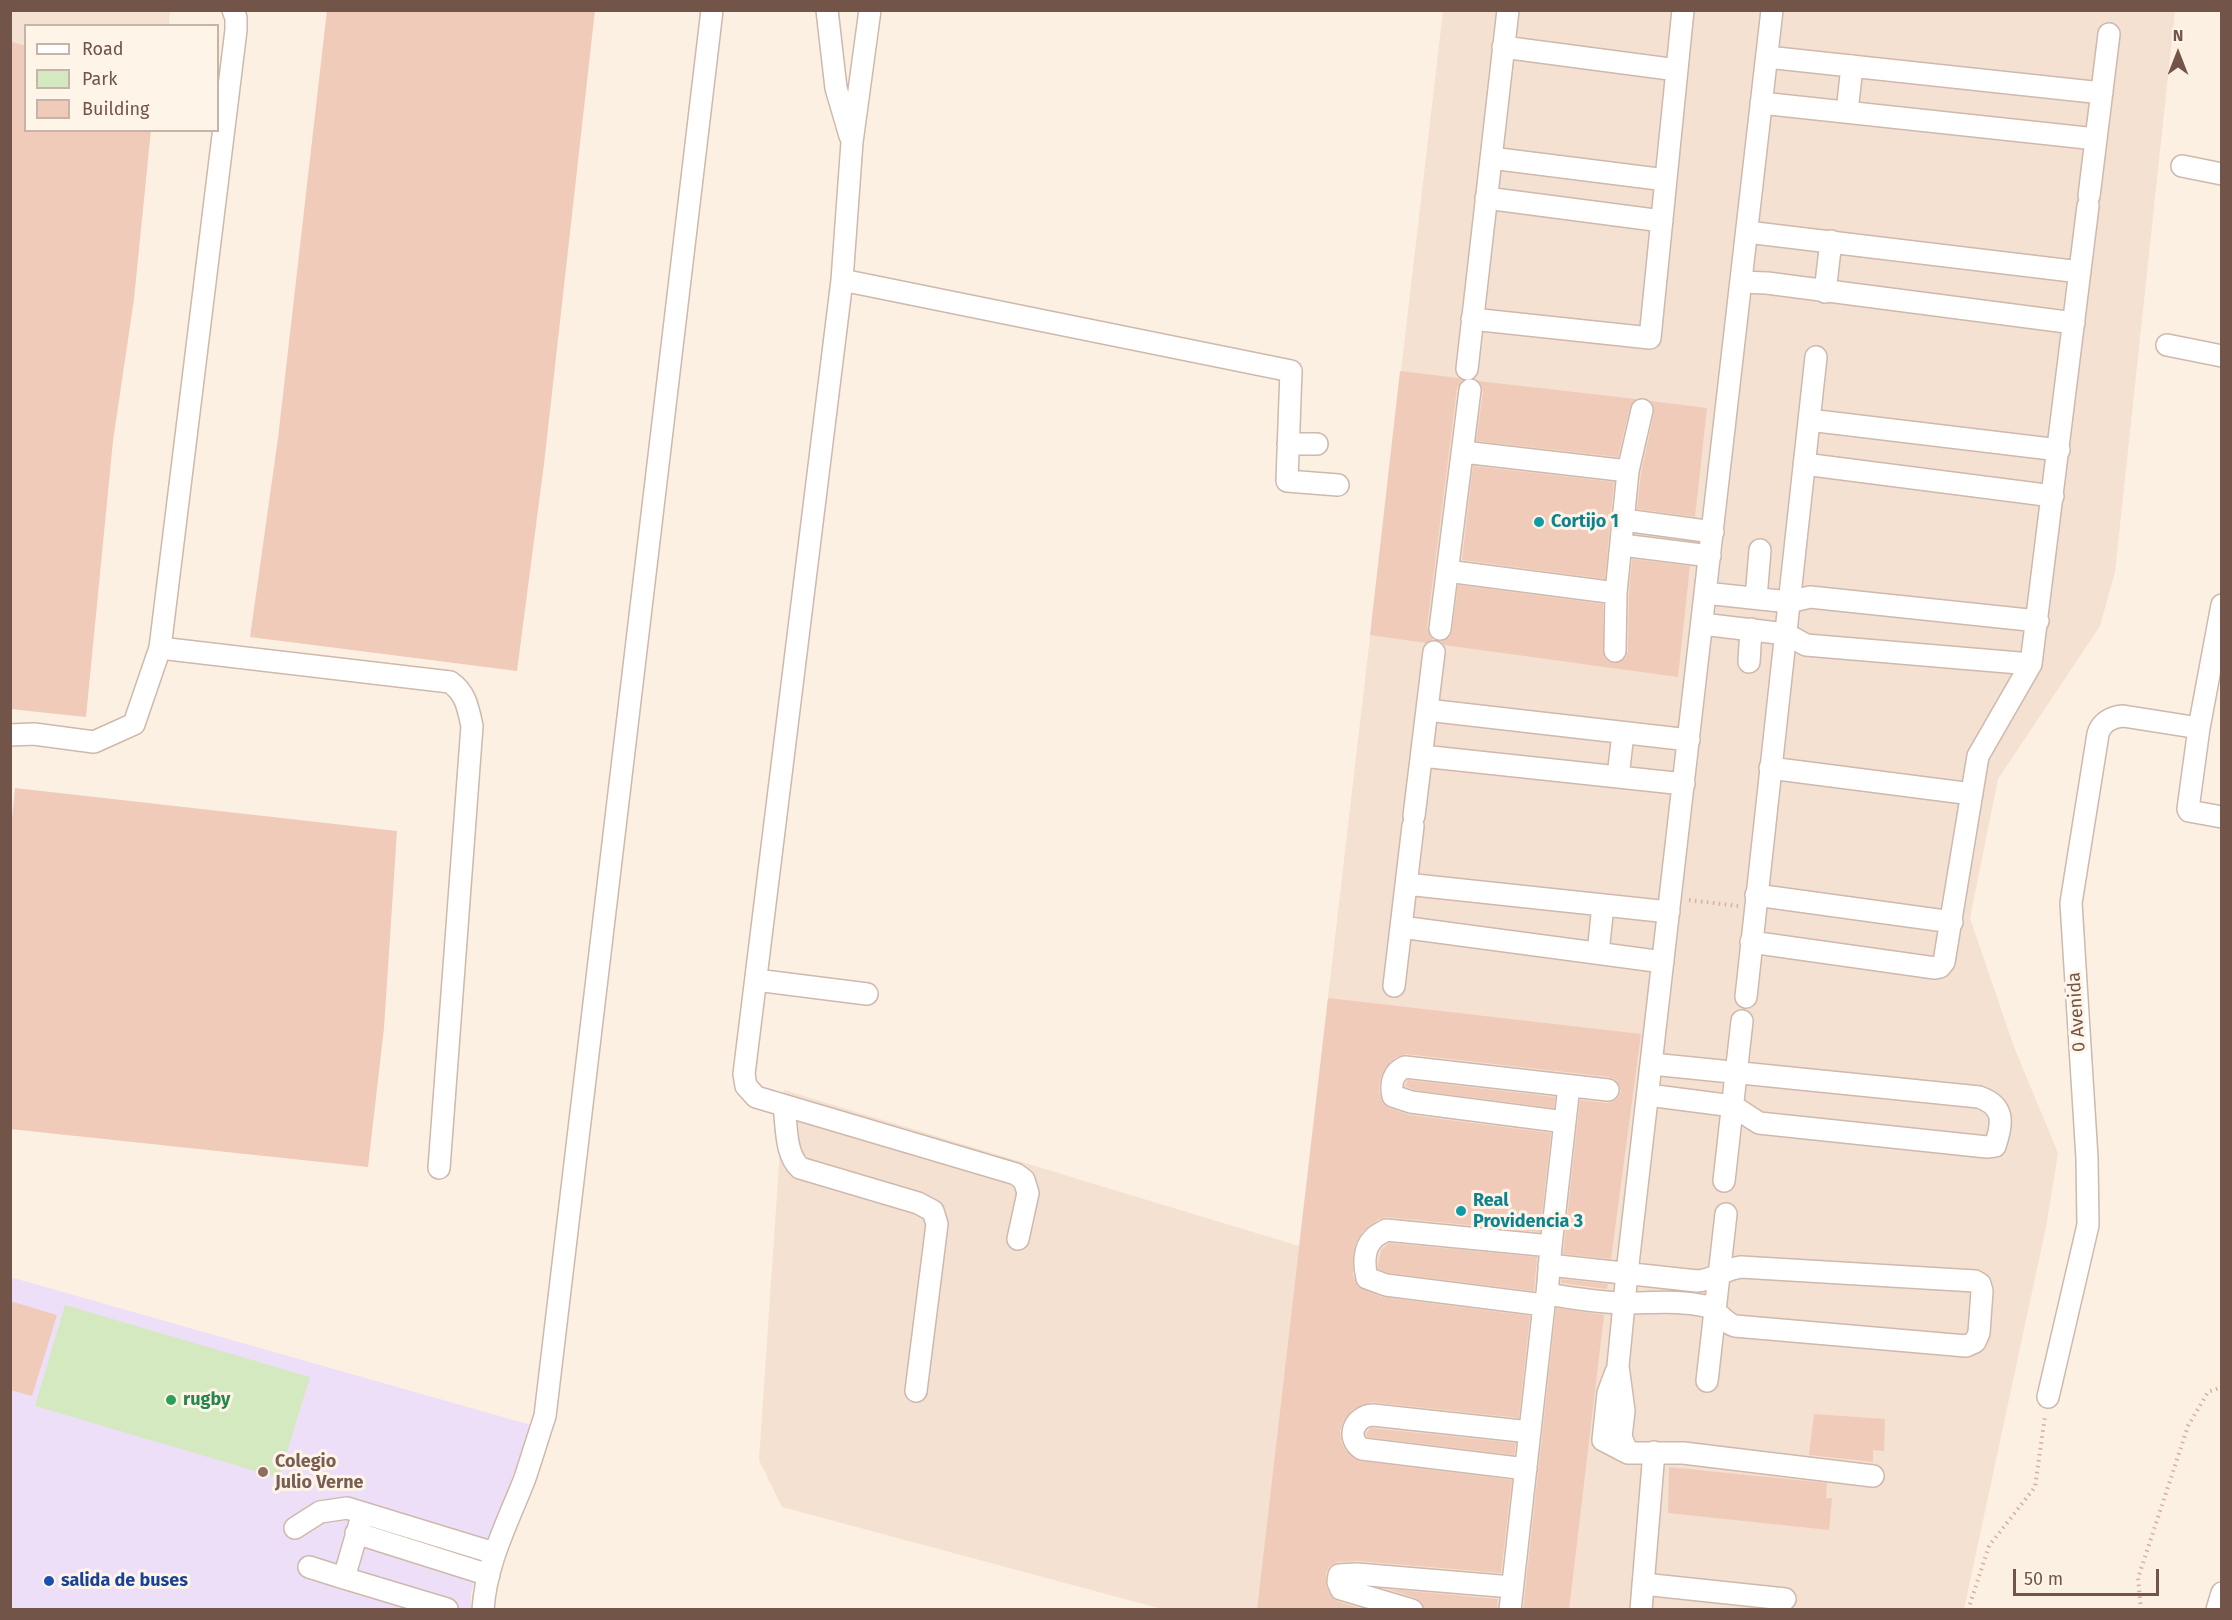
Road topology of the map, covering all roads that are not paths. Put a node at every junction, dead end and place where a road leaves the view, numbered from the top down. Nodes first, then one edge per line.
1 (233, 10) edge
2 (712, 10) edge
3 (827, 10) edge
4 (870, 10) edge
5 (1508, 10) edge
6 (1683, 10) edge
7 (1772, 10) edge
8 (2109, 34) dead end
9 (1503, 47) junction
10 (1767, 57) junction
11 (1852, 66) junction
12 (1677, 70) junction
13 (2102, 93) junction
14 (1761, 103) junction
15 (1847, 112) junction
16 (2096, 139) junction
17 (852, 142) junction
18 (1491, 158) junction
19 (2182, 166) dead end
20 (2222, 174) edge
21 (1666, 180) junction
22 (1486, 198) junction
23 (1662, 221) junction
24 (1747, 232) junction
25 (1831, 241) junction
26 (2080, 272) junction
27 (842, 280) junction
28 (1741, 282) junction
29 (1824, 292) junction
30 (1472, 319) junction
31 (2074, 323) junction
32 (2167, 345) dead end
33 (2222, 356) edge
34 (1816, 357) dead end
35 (1467, 369) dead end
36 (1470, 390) dead end
37 (1642, 410) dead end
38 (1809, 420) junction
39 (1288, 444) junction
40 (1317, 444) dead end
41 (2059, 450) junction
42 (1463, 452) junction
43 (1804, 464) junction
44 (1628, 471) junction
45 (1338, 484) dead end
46 (2053, 496) junction
47 (1624, 520) junction
48 (1713, 532) junction
49 (1622, 545) junction
50 (1760, 550) dead end
51 (1710, 556) junction
52 (1447, 571) junction
53 (1616, 593) junction
54 (1705, 593) junction
55 (1756, 598) junction
56 (1789, 602) junction
57 (2222, 605) edge
58 (2038, 621) junction
59 (1702, 624) junction
60 (1751, 628) junction
61 (1440, 629) dead end
62 (1785, 634) junction
63 (160, 648) junction
64 (1615, 651) dead end
65 (1434, 652) dead end
66 (1749, 662) dead end
67 (2031, 664) junction
68 (1427, 710) junction
69 (2199, 728) junction
70 (1623, 733) junction
71 (10, 735) edge
72 (1689, 740) junction
73 (1422, 756) junction
74 (1770, 768) junction
75 (1618, 777) junction
76 (1684, 784) junction
77 (1972, 794) junction
78 (2222, 817) edge
79 (1406, 884) junction
80 (1755, 902) junction
81 (1603, 905) junction
82 (1670, 905) junction
83 (1952, 922) junction
84 (1401, 927) junction
85 (1751, 942) junction
86 (1598, 953) junction
87 (1663, 962) junction
88 (756, 980) junction
89 (1394, 986) dead end
90 (867, 994) dead end
91 (1746, 997) dead end
92 (1742, 1021) dead end
93 (1652, 1064) junction
94 (1736, 1074) junction
95 (1569, 1086) junction
96 (1608, 1090) dead end
97 (1648, 1095) junction
98 (1733, 1106) junction
99 (784, 1107) junction
100 (1565, 1122) junction
101 (439, 1168) dead end
102 (1724, 1181) dead end
103 (1726, 1214) dead end
104 (1018, 1239) dead end
105 (1550, 1256) junction
106 (1627, 1273) junction
107 (1721, 1275) junction
108 (1546, 1300) junction
109 (1624, 1304) junction
110 (1716, 1309) junction
111 (1707, 1381) dead end
112 (916, 1391) dead end
113 (2048, 1397) road end
114 (1530, 1432) junction
115 (1654, 1452) junction
116 (1526, 1469) junction
117 (1873, 1476) dead end
118 (359, 1523) junction
119 (296, 1528) dead end
120 (494, 1553) junction
121 (309, 1567) dead end
122 (489, 1575) junction
123 (344, 1578) junction
124 (1643, 1584) junction
125 (1512, 1587) junction
126 (2222, 1593) edge
127 (1785, 1599) dead end
128 (447, 1609) edge
129 (483, 1610) edge
130 (1412, 1610) edge
131 (1510, 1610) edge
132 (1641, 1610) edge
133 (2217, 1610) edge

1 - 63 street
2 - 120 street
3 - 17 street
4 - 17 street
5 - 9 street
6 - 12 street
7 - 10 street
8 - 13 street
9 - 12 street
9 - 18 street
10 - 11 street
10 - 14 street
11 - 13 street
11 - 15 street
12 - 21 street
13 - 16 street
14 - 15 street
14 - 24 street
15 - 16 street
16 - 26 street
17 - 27 street
18 - 21 street
18 - 22 street
19 - 20 street
21 - 23 street
22 - 23 street
22 - 30 street
23 - 30 street
24 - 25 street
24 - 28 street
25 - 26 street
25 - 29 street
26 - 31 street
27 - 39 street
27 - 88 street
28 - 29 street
28 - 48 street
29 - 31 street
30 - 35 street
31 - 41 street
32 - 33 street
34 - 38 street
36 - 42 street
37 - 44 street
38 - 41 street
38 - 43 street
39 - 40 street
39 - 45 street
41 - 46 street
42 - 44 street
42 - 52 street
43 - 46 street
43 - 56 street
44 - 47 street
46 - 58 street
47 - 48 street
47 - 49 street
48 - 51 street
49 - 51 street
49 - 53 street
50 - 55 street
51 - 54 street
52 - 53 street
52 - 61 street
53 - 64 street
54 - 55 street
54 - 59 street
55 - 56 street
56 - 58 street
56 - 62 street
57 - 69 street
58 - 67 street
59 - 60 street
59 - 72 street
60 - 62 street
60 - 66 street
62 - 67 street
62 - 74 street
63 - 71 street
63 - 101 street
65 - 68 street
67 - 77 street
68 - 70 street
68 - 73 street
69 - 78 street
69 - 113 street, 0 Avenida
70 - 72 street
70 - 75 street
72 - 76 street
73 - 75 street
73 - 79 street
74 - 77 street
74 - 80 street
75 - 76 street
76 - 82 street
77 - 83 street
79 - 81 street
79 - 84 street
80 - 83 street
80 - 85 street
81 - 82 street
81 - 86 street
82 - 87 street
83 - 85 street
84 - 86 street
84 - 89 street
85 - 91 street
86 - 87 street
87 - 93 street
88 - 90 street
88 - 99 street
92 - 94 street
93 - 94 street
93 - 97 street
94 - 98 street
94 - 98 street
95 - 96 street
95 - 100 street
95 - 100 street
97 - 98 street
97 - 106 street
98 - 102 street
99 - 104 street
99 - 112 street
100 - 105 street
103 - 107 street
105 - 106 street
105 - 108 street
105 - 108 street
106 - 107 street
106 - 109 street
107 - 110 street
107 - 110 street
108 - 109 street
108 - 114 street
109 - 110 street
109 - 115 street
110 - 111 street
114 - 116 street
114 - 116 street
115 - 117 street
115 - 124 street
116 - 125 street
118 - 119 street
118 - 120 street
118 - 122 street
118 - 123 street
120 - 122 street
121 - 123 street
122 - 129 street
123 - 128 street
124 - 127 street
124 - 132 street
125 - 130 street
125 - 131 street
126 - 133 street

